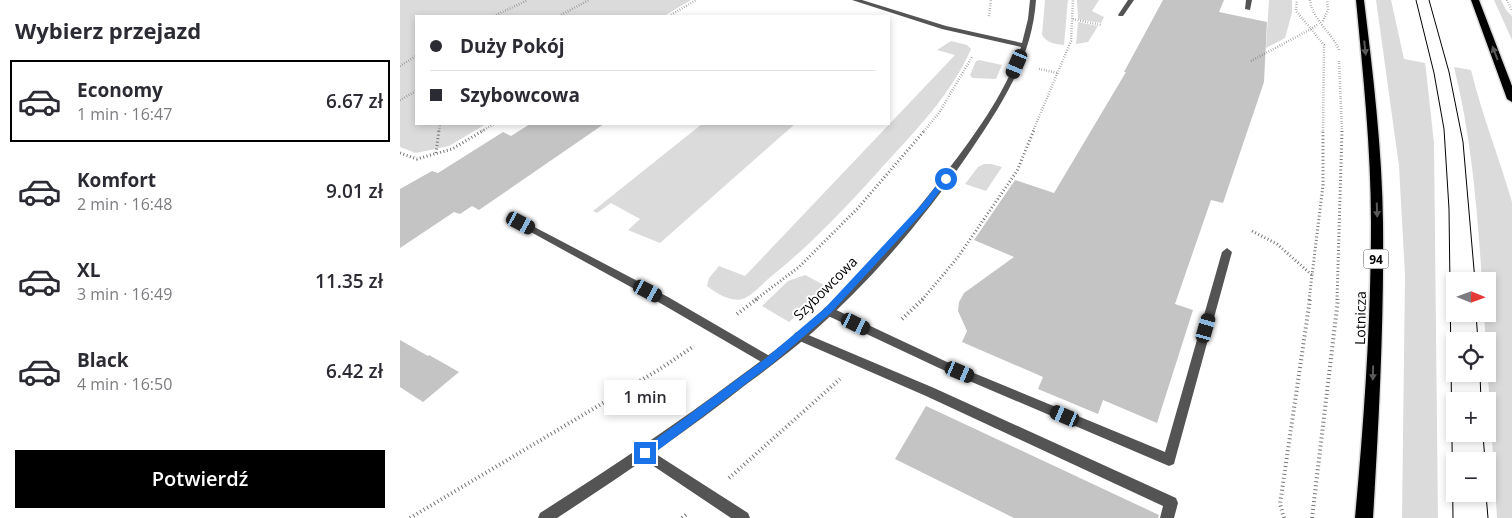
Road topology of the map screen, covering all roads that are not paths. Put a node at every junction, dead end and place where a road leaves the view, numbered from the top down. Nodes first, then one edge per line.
1 (855, 0) edge
2 (1033, 0) edge
3 (1131, 0) edge
4 (1249, 0) edge
5 (1360, 0) edge
6 (1475, 0) edge
7 (1248, 9) dead end
8 (1121, 15) dead end
9 (1025, 46) junction
10 (1512, 99) edge
11 (521, 223) dead end
12 (1227, 252) dead end
13 (828, 311) junction
14 (799, 336) junction
15 (769, 361) junction
16 (645, 453) junction
17 (545, 518) edge
18 (743, 518) edge
19 (1167, 518) edge
20 (1364, 518) edge

1 - 9 street
2 - 9 street, Szybowcowa
3 - 8 street
4 - 7 street
5 -> 20 main road, Lotnicza / 94
10 -> 6 main road
9 - 13 street, Szybowcowa
11 - 15 street
12 - 13 street
13 - 14 street, Szybowcowa
14 - 15 street, Szybowcowa
14 - 19 street
15 - 16 street, Szybowcowa
16 - 17 street, Szybowcowa
16 - 18 street

